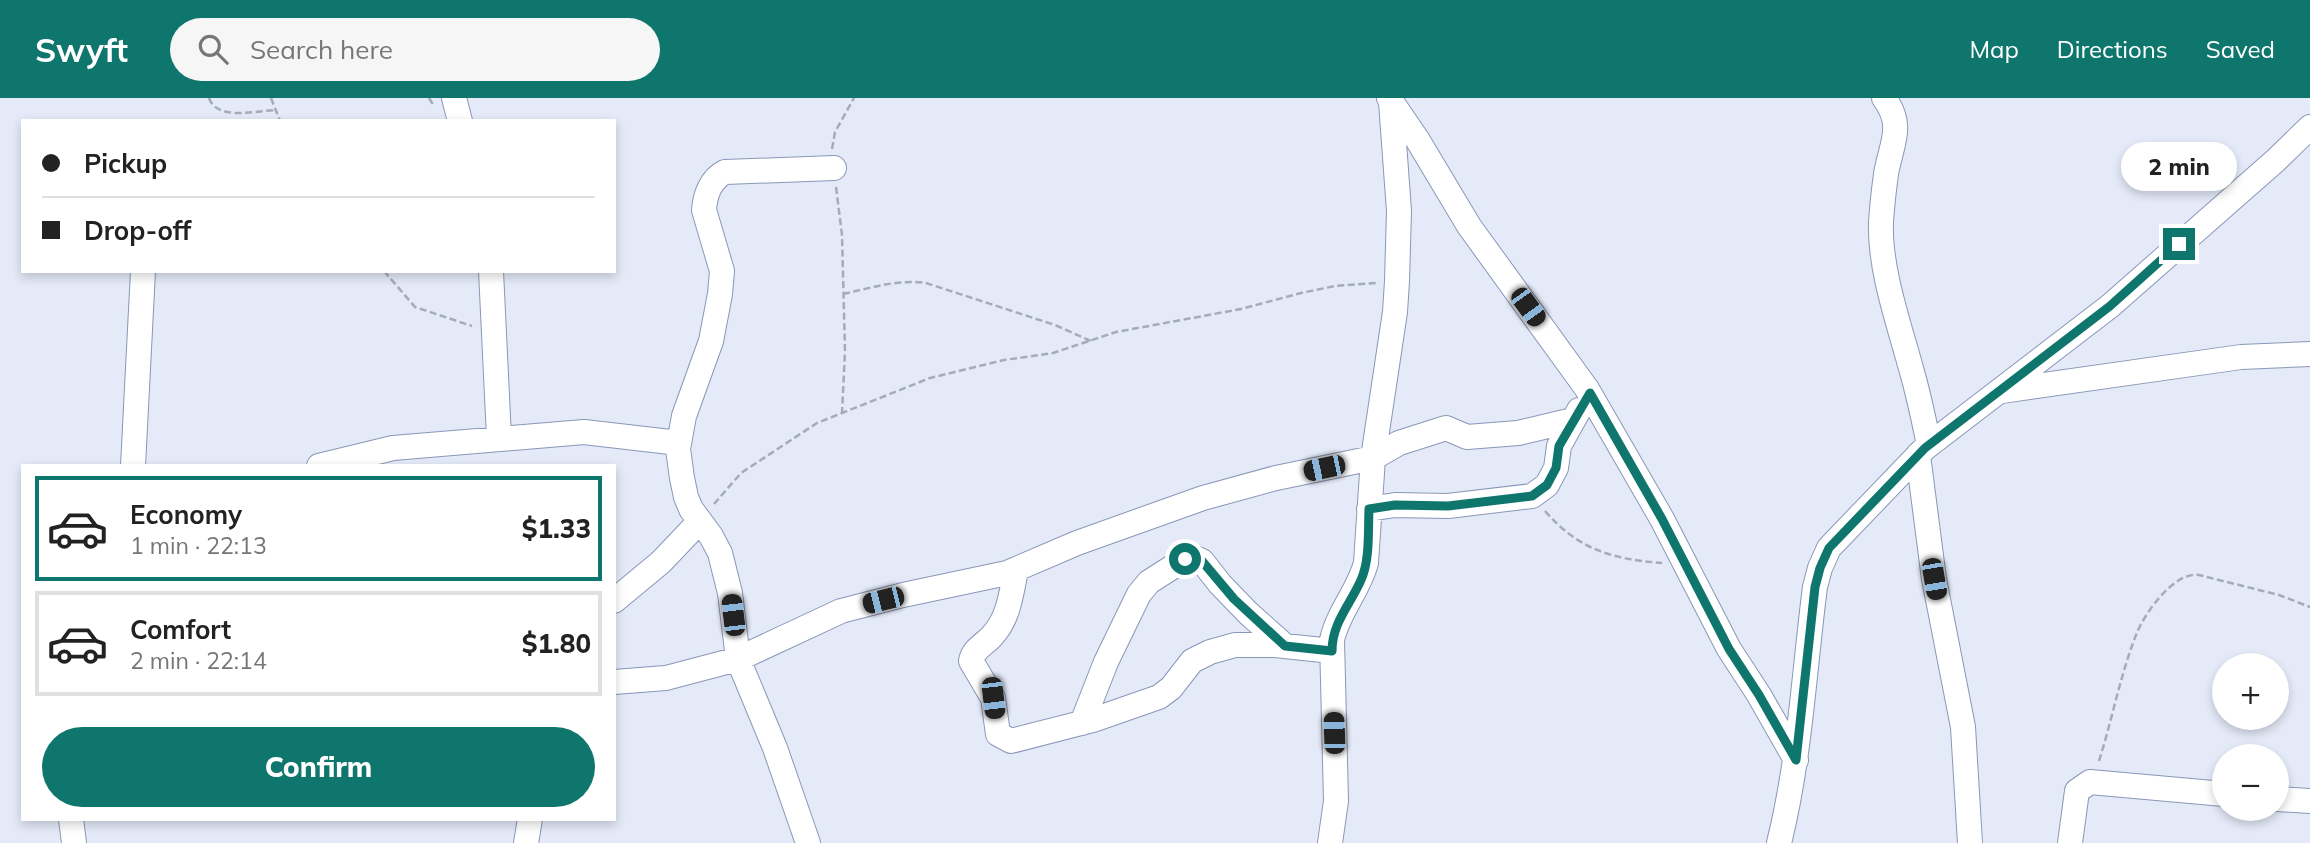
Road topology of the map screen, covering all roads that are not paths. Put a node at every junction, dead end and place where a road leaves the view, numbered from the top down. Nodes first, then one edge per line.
1 (454, 98) edge
2 (1884, 98) edge
3 (1391, 99) edge
4 (459, 119) edge
5 (2310, 127) edge
6 (834, 168) road end
7 (143, 273) edge
8 (491, 273) edge
9 (2310, 354) edge
10 (2001, 391) junction
11 (1590, 393) junction
12 (1573, 420) junction
13 (499, 438) junction
14 (679, 443) junction
15 (1924, 450) junction
16 (1373, 458) junction
17 (133, 464) edge
18 (327, 464) edge
19 (1369, 509) junction
20 (701, 521) junction
21 (1016, 570) junction
22 (616, 599) edge
23 (1285, 646) junction
24 (1332, 651) junction
25 (738, 659) junction
26 (616, 682) edge
27 (1082, 723) junction
28 (1796, 760) junction
29 (2212, 793) edge
30 (2289, 800) edge
31 (2310, 802) edge
32 (71, 821) edge
33 (530, 821) edge
34 (74, 843) edge
35 (526, 843) edge
36 (808, 843) edge
37 (1330, 843) edge
38 (1779, 843) edge
39 (1970, 843) edge
40 (2070, 843) edge

1 - 4 street
2 - 15 street
3 - 11 street
3 - 16 street
5 - 10 street
6 - 14 street
7 - 17 street
8 - 13 street
9 - 10 street
10 - 15 street
11 - 12 street
11 - 28 street
12 - 16 street
12 - 19 street
13 - 14 street
13 - 18 street
14 - 20 street
15 - 28 street
15 - 39 street
16 - 19 street
16 - 21 street
19 - 24 street
20 - 22 street
20 - 25 street
21 - 25 street
21 - 27 street
23 - 24 street
23 - 27 street
23 - 27 street
24 - 37 street
25 - 26 street
25 - 36 street
28 - 38 street
29 - 40 street
30 - 31 street
32 - 34 street
33 - 35 street

